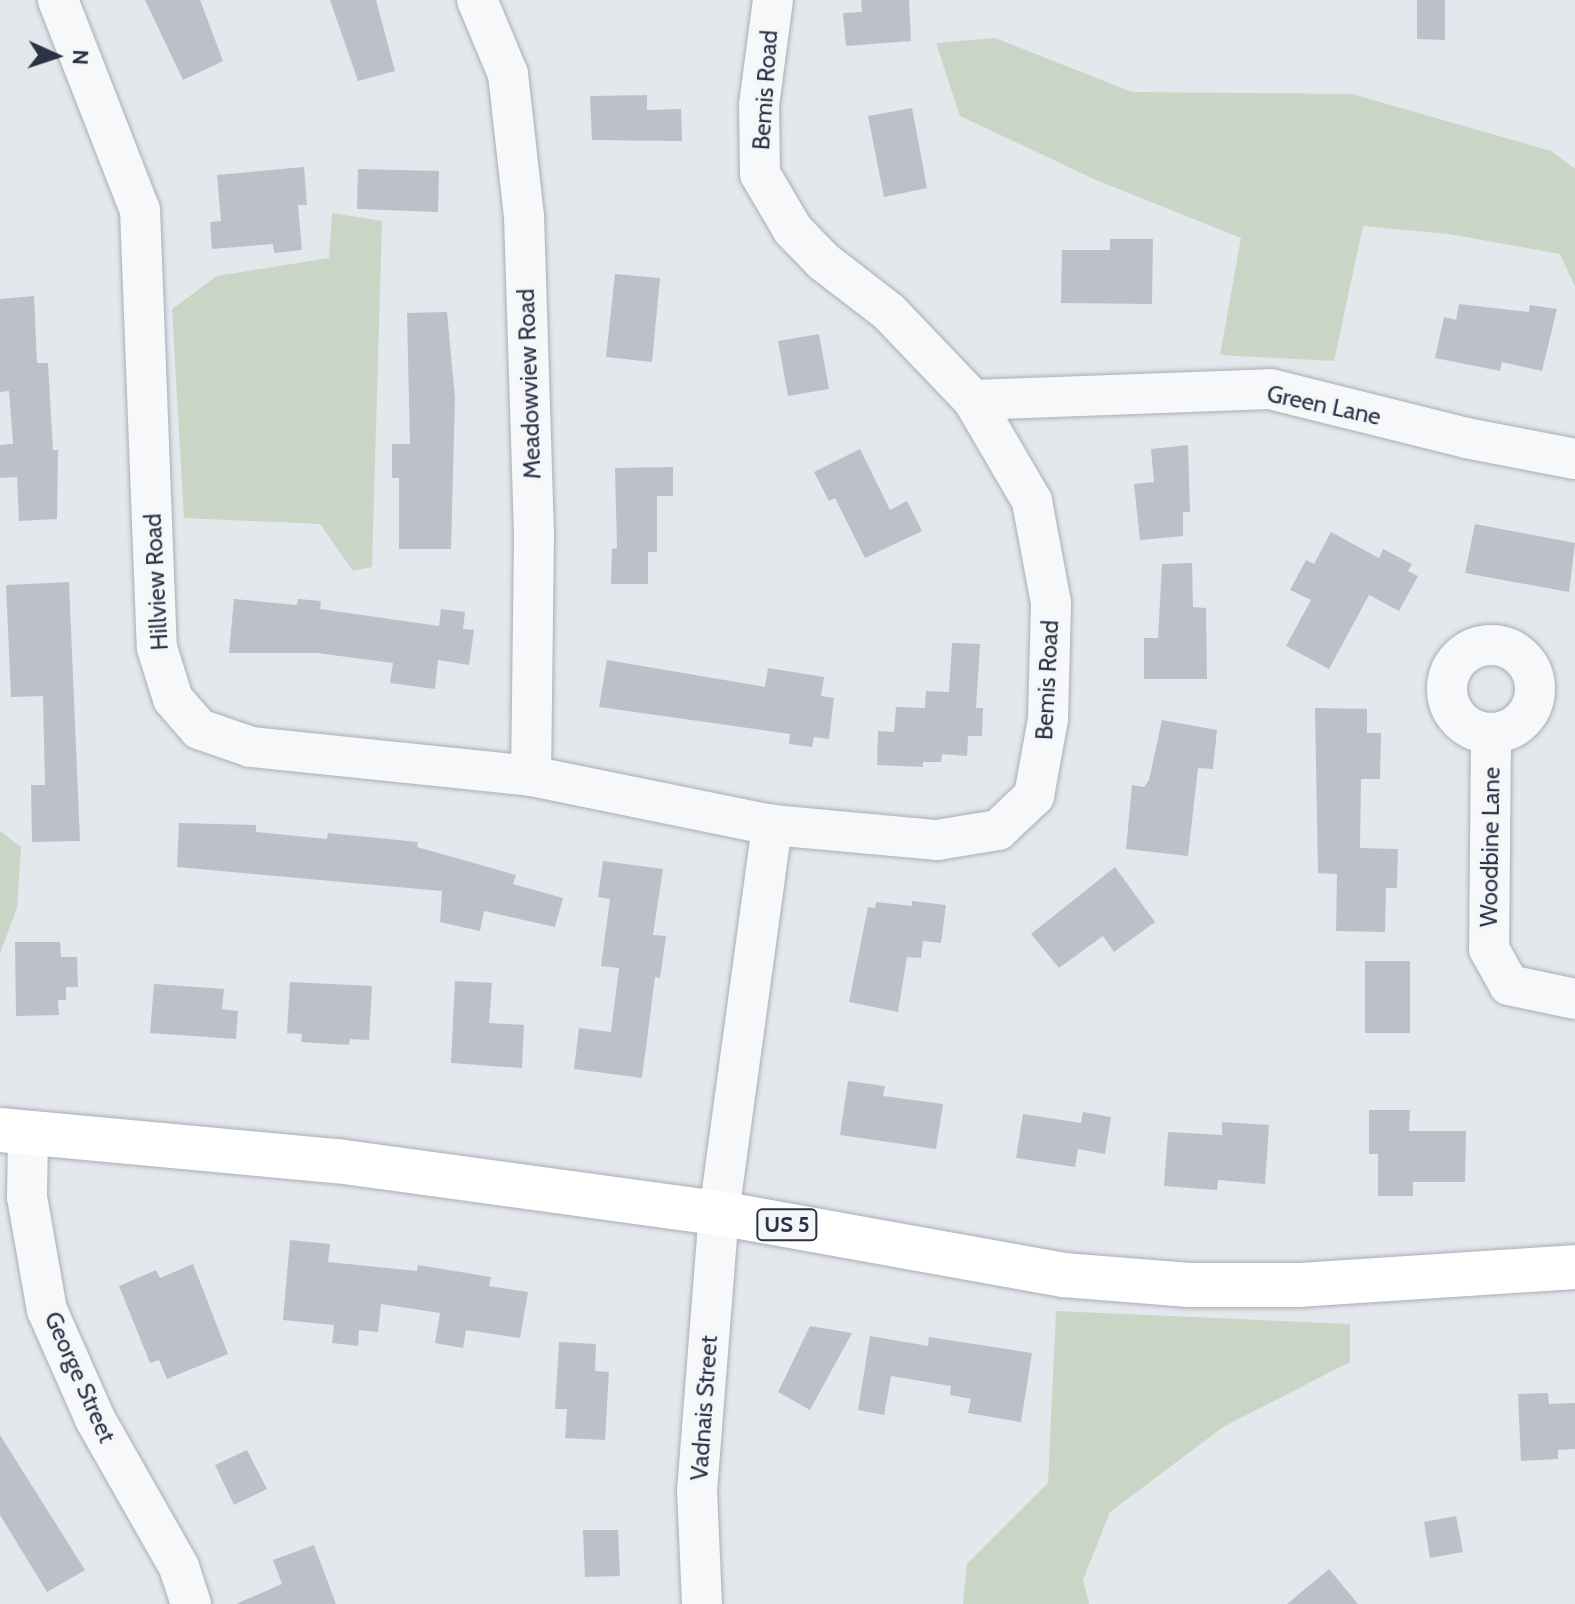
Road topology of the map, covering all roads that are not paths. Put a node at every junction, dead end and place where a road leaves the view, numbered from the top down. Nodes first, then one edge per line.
1 (58, 0) edge
2 (477, 0) edge
3 (773, 0) edge
4 (973, 400) junction
5 (1575, 459) edge
6 (1491, 733) dead end
7 (531, 776) junction
8 (772, 825) junction
9 (1575, 999) edge
10 (14, 1132) edge
11 (719, 1213) junction
12 (1575, 1267) edge
13 (191, 1604) edge
14 (702, 1604) edge

1 - 7 street, Hillview Road
2 - 7 street, Meadowview Road
3 - 4 street, Bemis Road
4 - 5 street, Green Lane
4 - 8 street, Bemis Road
6 - 9 street, Woodbine Lane
7 - 8 street, Hillview Road
8 - 11 street
10 - 11 main road, US 5
10 - 13 street, George Street
11 - 12 main road, US 5
11 - 14 street, Vadnais Street

